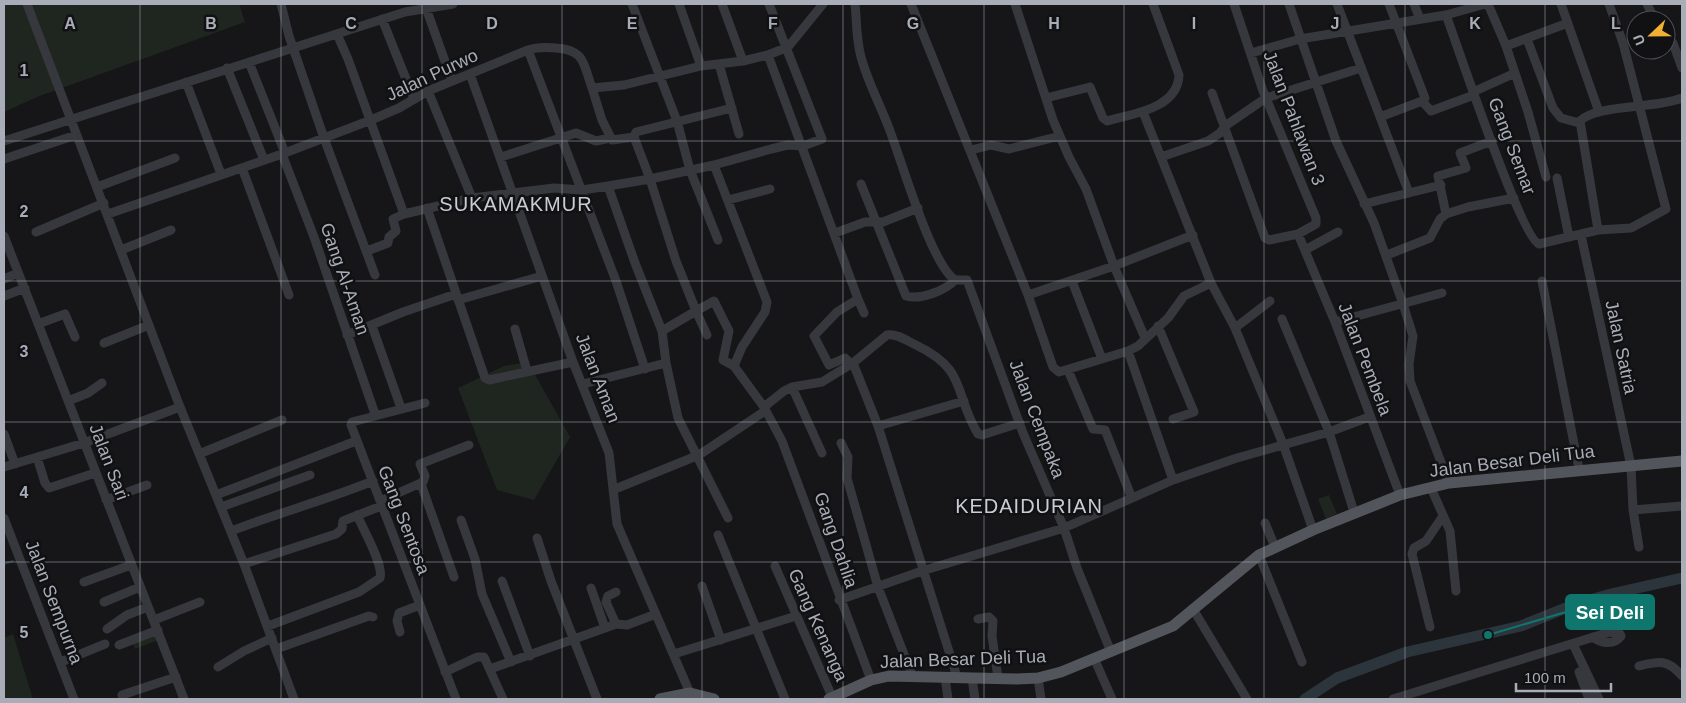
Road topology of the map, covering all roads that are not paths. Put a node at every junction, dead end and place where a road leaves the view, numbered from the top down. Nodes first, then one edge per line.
1 (27, 4) edge
2 (281, 4) edge
3 (453, 4) edge
4 (632, 4) edge
5 (678, 4) edge
6 (722, 4) edge
7 (769, 4) edge
8 (823, 4) edge
9 (856, 4) edge
10 (911, 4) edge
11 (1015, 4) edge
12 (1153, 4) edge
13 (1234, 4) edge
14 (1289, 4) edge
15 (1337, 4) edge
16 (1389, 4) edge
17 (1414, 4) edge
18 (1487, 4) edge
19 (1561, 4) edge
20 (1609, 4) edge
21 (1462, 7) edge
22 (426, 8) junction
23 (1446, 15) junction
24 (1420, 18) junction
25 (382, 19) junction
26 (1396, 23) junction
27 (1568, 23) junction
28 (1346, 30) junction
29 (337, 34) junction
30 (1300, 39) junction
31 (1527, 39) junction
32 (1506, 46) junction
33 (294, 48) junction
34 (788, 48) junction
35 (528, 50) junction
36 (1676, 51) edge
37 (1251, 53) junction
38 (768, 55) junction
39 (743, 61) junction
40 (249, 62) junction
41 (719, 64) junction
42 (701, 66) junction
43 (227, 68) junction
44 (1361, 68) junction
45 (1682, 68) edge
46 (1515, 73) junction
47 (470, 74) junction
48 (661, 76) junction
49 (452, 81) junction
50 (1316, 81) junction
51 (186, 82) junction
52 (592, 88) junction
53 (428, 91) junction
54 (1212, 93) dead end
55 (1474, 93) junction
56 (1046, 98) junction
57 (1266, 98) junction
58 (1682, 98) edge
59 (414, 99) junction
60 (1423, 101) junction
61 (1640, 107) junction
62 (732, 108) junction
63 (1143, 112) junction
64 (1599, 112) junction
65 (1380, 117) junction
66 (71, 120) junction
67 (370, 120) junction
68 (677, 121) junction
69 (1579, 123) junction
70 (1225, 126) junction
71 (739, 134) dead end
72 (76, 135) junction
73 (634, 136) junction
74 (1060, 136) junction
75 (560, 137) junction
76 (324, 138) junction
77 (610, 138) junction
78 (4, 141) edge
79 (1492, 142) junction
80 (803, 146) junction
81 (971, 150) junction
82 (283, 154) junction
83 (501, 157) junction
84 (1161, 157) junction
85 (176, 158) dead end
86 (4, 159) edge
87 (264, 160) junction
88 (714, 165) junction
89 (242, 168) junction
90 (690, 170) junction
91 (221, 174) junction
92 (1546, 177) dead end
93 (1556, 178) dead end
94 (650, 179) junction
95 (861, 184) dead end
96 (1440, 185) junction
97 (608, 186) junction
98 (97, 187) junction
99 (770, 189) dead end
100 (582, 190) junction
101 (514, 193) junction
102 (1409, 193) junction
103 (472, 198) junction
104 (1514, 198) junction
105 (728, 200) junction
106 (104, 204) junction
107 (1364, 204) junction
108 (428, 208) junction
109 (918, 208) junction
110 (108, 214) junction
111 (404, 214) junction
112 (1446, 214) junction
113 (878, 222) junction
114 (171, 230) dead end
115 (1598, 230) junction
116 (36, 232) dead end
117 (1338, 232) dead end
118 (835, 233) junction
119 (1298, 234) junction
120 (1193, 235) junction
121 (1582, 235) junction
122 (4, 236) edge
123 (1569, 237) junction
124 (718, 240) dead end
125 (121, 250) junction
126 (1305, 250) junction
127 (366, 251) junction
128 (1387, 255) junction
129 (1114, 266) junction
130 (18, 273) junction
131 (375, 275) dead end
132 (542, 276) junction
133 (4, 279) edge
134 (955, 280) junction
135 (1072, 281) junction
136 (1542, 281) dead end
137 (1211, 284) junction
138 (25, 288) junction
139 (1442, 294) dead end
140 (289, 295) dead end
141 (1028, 295) junction
142 (4, 296) edge
143 (457, 297) junction
144 (858, 299) junction
145 (1270, 301) dead end
146 (1404, 304) junction
147 (696, 311) junction
148 (864, 313) dead end
149 (1282, 319) dead end
150 (1335, 322) junction
151 (38, 324) junction
152 (150, 325) junction
153 (372, 326) junction
154 (1158, 326) junction
155 (1235, 328) junction
156 (515, 329) dead end
157 (662, 331) junction
158 (707, 335) dead end
159 (347, 336) junction
160 (75, 337) dead end
161 (1145, 338) junction
162 (104, 343) dead end
163 (1128, 352) junction
164 (1102, 359) junction
165 (573, 362) junction
166 (666, 363) junction
167 (852, 364) junction
168 (734, 366) junction
169 (646, 369) junction
170 (1068, 370) junction
171 (527, 372) junction
172 (102, 383) dead end
173 (583, 384) junction
174 (792, 387) junction
175 (68, 401) junction
176 (964, 401) junction
177 (424, 403) dead end
178 (180, 406) junction
179 (401, 408) junction
180 (765, 409) junction
181 (375, 414) junction
182 (1369, 417) junction
183 (1173, 419) dead end
184 (282, 420) dead end
185 (1020, 423) junction
186 (878, 426) junction
187 (1329, 432) junction
188 (4, 434) edge
189 (356, 441) junction
190 (84, 443) junction
191 (841, 443) dead end
192 (1283, 444) junction
193 (469, 445) dead end
194 (822, 453) dead end
195 (199, 454) junction
196 (699, 455) junction
197 (37, 457) junction
198 (1682, 461) edge
199 (15, 464) junction
200 (1631, 466) junction
201 (4, 467) edge
202 (1579, 469) junction
203 (95, 473) junction
204 (310, 475) dead end
205 (1173, 480) junction
206 (372, 481) junction
207 (1448, 483) junction
208 (421, 484) junction
209 (147, 485) dead end
210 (1431, 488) junction
211 (615, 489) junction
212 (216, 495) junction
213 (1400, 495) junction
214 (1131, 496) junction
215 (106, 500) junction
216 (381, 504) junction
217 (1682, 506) edge
218 (221, 507) junction
219 (1633, 510) junction
220 (1354, 512) junction
221 (357, 515) junction
222 (1443, 516) junction
223 (4, 518) edge
224 (728, 518) dead end
225 (461, 520) dead end
226 (1265, 524) dead end
227 (1064, 528) junction
228 (1313, 530) junction
229 (231, 531) junction
230 (718, 535) dead end
231 (538, 538) dead end
232 (1274, 546) junction
233 (1638, 547) dead end
234 (1259, 555) junction
235 (244, 564) junction
236 (131, 565) junction
237 (775, 566) dead end
238 (922, 571) junction
239 (454, 577) dead end
240 (502, 581) dead end
241 (84, 582) dead end
242 (702, 586) dead end
243 (140, 587) junction
244 (878, 587) junction
245 (591, 588) dead end
246 (1456, 591) dead end
247 (616, 592) dead end
248 (839, 600) junction
249 (104, 602) dead end
250 (200, 602) dead end
251 (420, 605) junction
252 (148, 607) junction
253 (1193, 609) junction
254 (656, 614) junction
255 (796, 616) junction
256 (373, 617) dead end
257 (978, 619) dead end
258 (154, 620) junction
259 (616, 624) junction
260 (268, 626) junction
261 (1430, 627) dead end
262 (605, 628) junction
263 (107, 629) dead end
264 (158, 630) junction
265 (755, 630) junction
266 (400, 632) dead end
267 (1593, 637) dead end
268 (272, 638) junction
269 (573, 639) junction
270 (721, 640) junction
271 (105, 644) dead end
272 (1573, 644) junction
273 (119, 645) dead end
274 (276, 649) junction
275 (1111, 652) junction
276 (674, 654) junction
277 (530, 656) junction
278 (1094, 658) junction
279 (61, 662) junction
280 (511, 662) junction
281 (1302, 662) dead end
282 (1639, 666) dead end
283 (218, 667) dead end
284 (490, 669) junction
285 (445, 672) junction
286 (1579, 672) dead end
287 (912, 675) junction
288 (1682, 676) edge
289 (176, 677) junction
290 (945, 677) junction
291 (957, 677) junction
292 (972, 678) junction
293 (998, 678) junction
294 (1038, 678) junction
295 (871, 680) junction
296 (1589, 687) junction
297 (122, 695) dead end
298 (690, 696) edge
299 (74, 699) edge
300 (184, 699) edge
301 (294, 699) edge
302 (456, 699) edge
303 (503, 699) edge
304 (597, 699) edge
305 (660, 699) edge
306 (714, 699) edge
307 (785, 699) edge
308 (831, 699) edge
309 (948, 699) edge
310 (975, 699) edge
311 (1042, 699) edge
312 (1112, 699) edge
313 (1247, 699) edge
314 (1393, 699) edge
315 (1589, 699) edge
316 (1599, 699) edge

1 - 66 street
2 - 33 street
3 - 22 street
4 - 48 street
5 - 42 street
6 - 39 street
7 - 34 street
8 - 34 street
9 - 109 street
10 - 81 street
11 - 56 street
12 - 63 street
13 - 37 street, Jalan Pahlawan 3
14 - 30 street
15 - 28 street
16 - 26 street
17 - 24 street
18 - 21 street
18 - 32 street
19 - 27 street
20 - 61 street
21 - 23 street
22 - 25 street
22 - 49 street
23 - 24 street
23 - 55 street, Gang Semar
24 - 26 street
25 - 29 street
25 - 59 street
26 - 28 street
26 - 60 street
27 - 31 street
27 - 64 street
28 - 30 street
28 - 44 street
29 - 33 street
29 - 67 street
30 - 37 street
30 - 50 street
31 - 32 street
31 - 69 street
32 - 46 street
33 - 40 street
33 - 76 street
34 - 38 street
34 - 80 street
35 - 47 street, Jalan Purwo
35 - 52 street, Jalan Purwo
35 - 75 street
36 - 45 street
37 - 57 street, Jalan Pahlawan 3
38 - 39 street
38 - 80 street
39 - 41 street
40 - 43 street
40 - 82 street, Gang Al-Aman
41 - 42 street
41 - 62 street
42 - 48 street
43 - 51 street
43 - 87 street
44 - 50 street
44 - 65 street
46 - 55 street
46 - 92 street
47 - 49 street, Jalan Purwo
47 - 83 street, Jalan Aman
48 - 52 street
48 - 68 street
49 - 53 street, Jalan Purwo
50 - 57 street
50 - 107 street
51 - 66 street
51 - 91 street
52 - 77 street
53 - 59 street, Jalan Purwo
53 - 103 street
54 - 70 street
55 - 60 street
55 - 79 street, Gang Semar
56 - 63 street
56 - 74 street
57 - 70 street
57 - 119 street, Jalan Pahlawan 3
58 - 61 street
59 - 67 street, Jalan Purwo
60 - 65 street
61 - 64 street
61 - 115 street, Gang Semar
62 - 68 street
62 - 71 street
63 - 84 street
64 - 69 street
65 - 102 street
66 - 72 street
66 - 78 street
67 - 76 street, Jalan Purwo
67 - 111 street
68 - 73 street
68 - 90 street
69 - 115 street
70 - 84 street
70 - 119 street
72 - 86 street
72 - 98 street
73 - 77 street
73 - 94 street
74 - 81 street
74 - 129 street
75 - 77 street
75 - 83 street
75 - 100 street
76 - 82 street, Jalan Purwo
76 - 127 street
79 - 96 street
79 - 104 street, Gang Semar
80 - 88 street
80 - 118 street
81 - 141 street
82 - 87 street, Jalan Purwo
82 - 159 street, Gang Al-Aman
83 - 101 street, Jalan Aman
84 - 120 street
85 - 98 street
87 - 89 street, Jalan Purwo
88 - 90 street
88 - 105 street
89 - 91 street, Jalan Purwo
89 - 140 street
90 - 94 street
90 - 124 street
91 - 110 street, Jalan Purwo
93 - 123 street
94 - 97 street
94 - 147 street
95 - 113 street
96 - 102 street
96 - 112 street
97 - 100 street
97 - 157 street
98 - 106 street
99 - 105 street
100 - 101 street
100 - 169 street
101 - 103 street
101 - 132 street, Jalan Aman
102 - 107 street
103 - 108 street
104 - 112 street
104 - 123 street, Gang Semar
105 - 168 street
106 - 110 street
106 - 116 street
107 - 128 street
108 - 111 street
108 - 143 street
109 - 113 street
109 - 134 street
110 - 125 street
111 - 127 street
112 - 128 street
113 - 118 street
113 - 134 street
114 - 125 street
115 - 121 street, Gang Semar
117 - 126 street
118 - 144 street
119 - 126 street, Jalan Pembela
120 - 129 street
120 - 137 street
121 - 123 street, Gang Semar
121 - 200 street, Jalan Satria
122 - 130 street, Jalan Sari
125 - 152 street
126 - 150 street, Jalan Pembela
127 - 131 street
128 - 146 street
129 - 135 street
129 - 161 street
130 - 133 street
130 - 138 street, Jalan Sari
132 - 143 street
132 - 165 street, Jalan Aman
134 - 185 street, Jalan Cempaka
135 - 141 street
135 - 164 street
136 - 202 street
137 - 154 street
137 - 155 street
138 - 142 street
138 - 151 street, Jalan Sari
139 - 146 street
141 - 170 street
143 - 153 street
143 - 171 street
144 - 148 street
144 - 167 street
145 - 155 street
146 - 150 street
146 - 207 street
147 - 157 street
147 - 158 street
147 - 168 street, Gang Dahlia
149 - 187 street
150 - 182 street, Jalan Pembela
151 - 160 street
151 - 175 street, Jalan Sari
152 - 162 street
152 - 178 street
153 - 159 street
153 - 179 street
154 - 161 street
154 - 183 street
155 - 192 street
156 - 171 street
157 - 166 street
159 - 181 street, Gang Al-Aman
161 - 163 street
163 - 164 street
163 - 205 street
164 - 170 street
165 - 171 street
165 - 173 street, Jalan Aman
166 - 169 street
166 - 196 street
167 - 174 street
167 - 176 street
167 - 186 street
168 - 180 street, Gang Dahlia
169 - 173 street
170 - 214 street
172 - 175 street
173 - 211 street, Jalan Aman
174 - 180 street
174 - 194 street
175 - 190 street, Jalan Sari
176 - 185 street
176 - 186 street
177 - 179 street, Gang Sentosa
178 - 190 street
178 - 195 street
179 - 181 street, Gang Sentosa
180 - 196 street
180 - 248 street, Gang Dahlia
181 - 189 street, Gang Sentosa
182 - 187 street
182 - 213 street, Jalan Pembela
184 - 195 street
185 - 227 street, Jalan Cempaka
186 - 238 street
187 - 192 street
187 - 220 street
188 - 199 street
189 - 206 street, Gang Sentosa
189 - 212 street
190 - 197 street
190 - 203 street, Jalan Sari
191 - 244 street
192 - 205 street
192 - 228 street
193 - 208 street
195 - 212 street
196 - 211 street
196 - 224 street
197 - 199 street
197 - 203 street
198 - 200 main road, Jalan Besar Deli Tua
199 - 201 street
200 - 202 main road, Jalan Besar Deli Tua
200 - 219 street, Jalan Satria
202 - 207 main road, Jalan Besar Deli Tua
203 - 215 street, Jalan Sari
204 - 218 street
205 - 214 street
206 - 216 street, Gang Sentosa
206 - 229 street
207 - 210 main road, Jalan Besar Deli Tua
208 - 216 street
208 - 239 street
209 - 215 street
210 - 213 main road, Jalan Besar Deli Tua
210 - 222 street
211 - 254 street, Jalan Aman
212 - 218 street
213 - 220 main road, Jalan Besar Deli Tua
214 - 227 street
215 - 236 street, Jalan Sari
216 - 221 street
216 - 251 street, Gang Sentosa
217 - 219 street
218 - 229 street
219 - 233 street, Jalan Satria
220 - 228 main road, Jalan Besar Deli Tua
221 - 235 street
221 - 260 street
222 - 246 street
222 - 261 street
223 - 279 street, Jalan Sempurna
225 - 280 street
226 - 232 street
227 - 238 street
227 - 275 street, Jalan Cempaka
228 - 232 main road, Jalan Besar Deli Tua
229 - 235 street
230 - 265 street
231 - 269 street
232 - 234 main road, Jalan Besar Deli Tua
234 - 253 main road, Jalan Besar Deli Tua
234 - 281 street
235 - 260 street
236 - 241 street
236 - 243 street, Jalan Sari
237 - 255 street, Gang Kenanga
238 - 244 street
238 - 291 street
240 - 277 street
242 - 270 street
243 - 249 street
243 - 252 street, Jalan Sari
244 - 248 street
244 - 287 street
245 - 262 street
247 - 259 street
248 - 295 street, Gang Dahlia
250 - 258 street
251 - 266 street
251 - 285 street, Gang Sentosa
252 - 258 street, Jalan Sari
252 - 263 street
253 - 275 main road, Jalan Besar Deli Tua
253 - 313 street
254 - 259 street
254 - 276 street, Jalan Aman
255 - 265 street
255 - 308 street, Gang Kenanga
256 - 274 street
257 - 293 street
258 - 264 street, Jalan Sari
259 - 262 street
260 - 268 street
262 - 269 street
264 - 273 street
264 - 289 street, Jalan Sari
265 - 270 street
265 - 307 street
267 - 272 street
268 - 274 street
268 - 283 street
269 - 277 street
269 - 304 street
270 - 276 street
271 - 279 street
272 - 296 street
272 - 314 street
274 - 301 street
275 - 278 main road, Jalan Besar Deli Tua
276 - 298 street, Jalan Aman
277 - 280 street
278 - 294 main road, Jalan Besar Deli Tua
278 - 312 street
279 - 299 street, Jalan Sempurna
280 - 284 street
282 - 288 street
284 - 285 street
284 - 303 street
285 - 302 street, Gang Sentosa
286 - 296 street
287 - 290 main road, Jalan Besar Deli Tua
287 - 295 main road, Jalan Besar Deli Tua
289 - 297 street
289 - 300 street, Jalan Sari
290 - 291 main road, Jalan Besar Deli Tua
290 - 309 street
291 - 292 main road, Jalan Besar Deli Tua
292 - 293 main road, Jalan Besar Deli Tua
292 - 310 street
293 - 294 main road, Jalan Besar Deli Tua
294 - 311 street
295 - 308 main road, Jalan Besar Deli Tua
296 - 315 street
296 - 316 street
298 - 305 main road
298 - 306 main road

